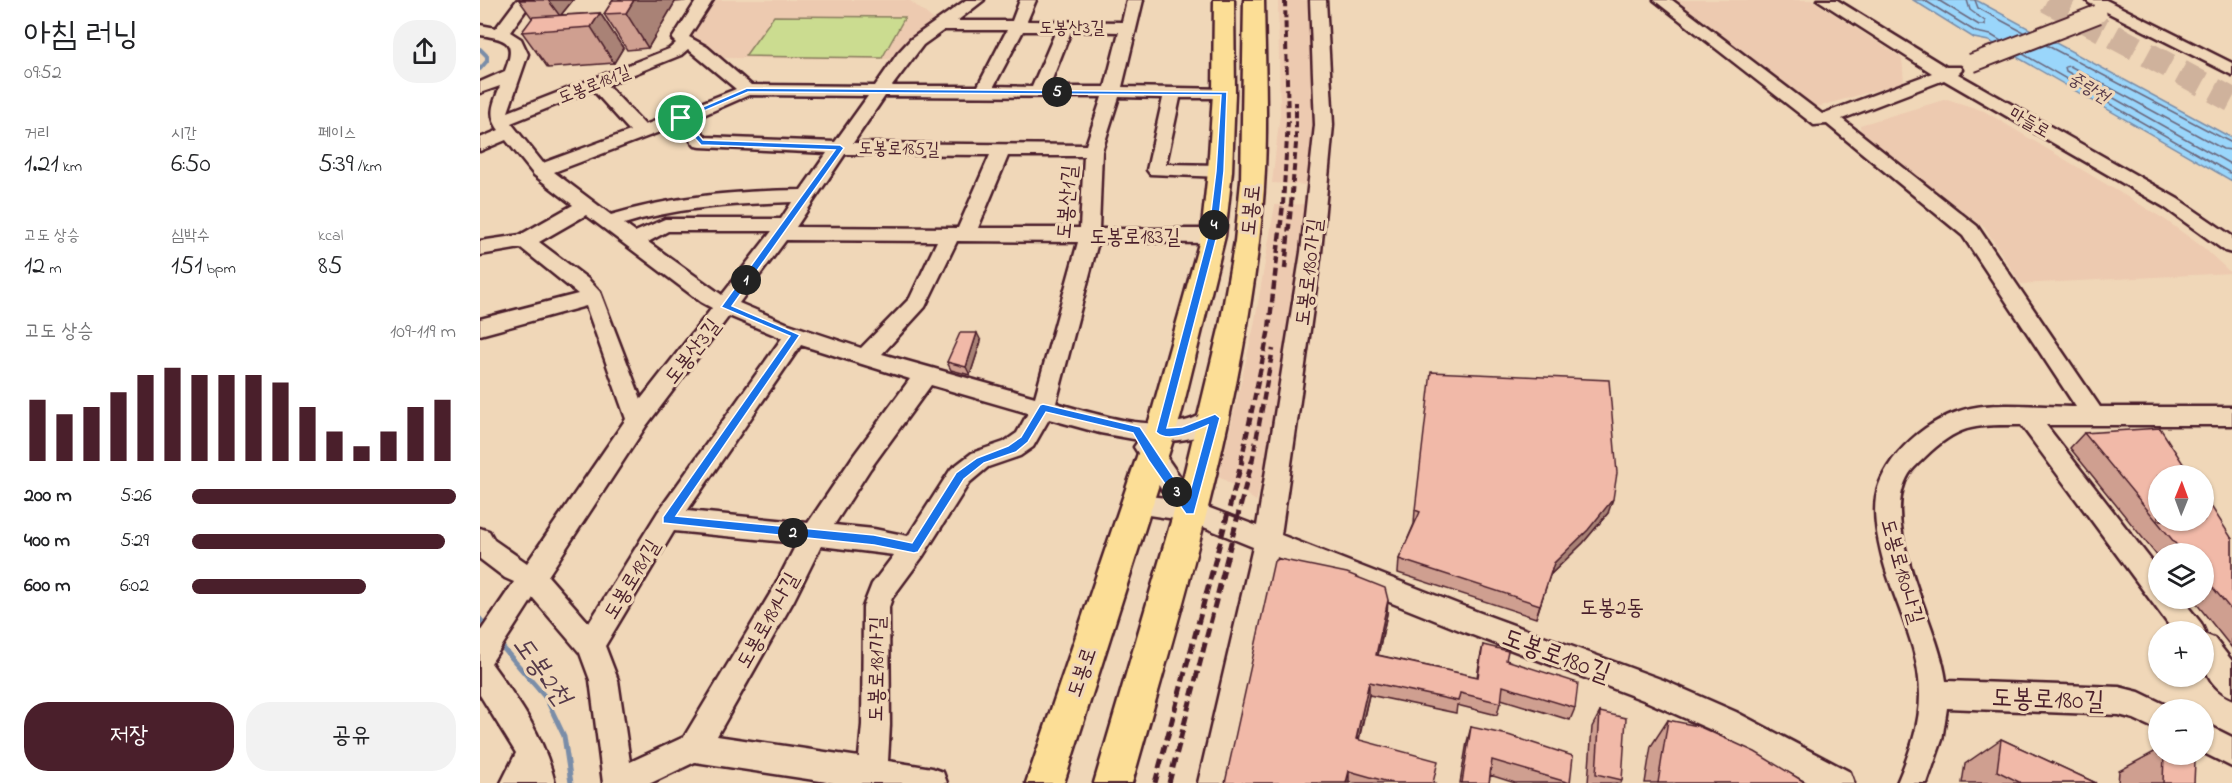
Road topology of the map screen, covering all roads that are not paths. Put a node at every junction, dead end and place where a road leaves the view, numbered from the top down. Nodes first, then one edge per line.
1 (525, 0) edge
2 (705, 0) edge
3 (976, 0) edge
4 (1028, 0) edge
5 (1135, 0) edge
6 (1224, 0) edge
7 (1254, 0) edge
8 (1318, 0) edge
9 (1662, 0) edge
10 (1826, 0) edge
11 (2130, 3) dead end
12 (2101, 7) edge
13 (939, 25) junction
14 (1017, 27) junction
15 (1065, 27) junction
16 (1127, 27) junction
17 (490, 32) edge
18 (686, 44) junction
19 (2232, 69) edge
20 (1946, 74) junction
21 (512, 75) junction
22 (596, 83) junction
23 (480, 88) edge
24 (747, 90) junction
25 (879, 92) junction
26 (983, 92) junction
27 (1038, 92) junction
28 (1112, 93) junction
29 (1173, 93) junction
30 (1224, 93) junction
31 (681, 118) junction
32 (1825, 120) junction
33 (505, 126) junction
34 (642, 133) junction
35 (480, 146) edge
36 (840, 148) junction
37 (1001, 150) junction
38 (1093, 151) junction
39 (540, 171) junction
40 (1220, 171) junction
41 (806, 196) junction
42 (585, 207) junction
43 (609, 222) junction
44 (783, 229) junction
45 (957, 235) junction
46 (1213, 236) junction
47 (1089, 237) junction
48 (635, 240) junction
49 (525, 241) junction
50 (2232, 246) edge
51 (480, 248) edge
52 (593, 297) junction
53 (726, 307) junction
54 (480, 327) edge
55 (796, 335) junction
56 (866, 357) junction
57 (925, 376) junction
58 (1043, 408) junction
59 (2027, 416) junction
60 (2094, 416) junction
61 (2232, 416) edge
62 (1215, 418) junction
63 (638, 420) junction
64 (1150, 440) junction
65 (1137, 506) junction
66 (1190, 511) junction
67 (667, 520) junction
68 (814, 535) junction
69 (480, 538) edge
70 (1267, 542) junction
71 (914, 548) junction
72 (2148, 577) edge
73 (528, 583) junction
74 (591, 645) junction
75 (480, 654) edge
76 (2214, 660) edge
77 (480, 671) edge
78 (2232, 683) edge
79 (1935, 694) junction
80 (2148, 711) edge
81 (2214, 743) edge
82 (694, 747) junction
83 (532, 752) junction
84 (2232, 752) edge
85 (870, 779) edge
86 (516, 783) edge
87 (540, 783) edge
88 (619, 783) edge
89 (932, 783) edge
90 (1045, 783) edge
91 (1113, 783) edge
92 (1213, 783) edge
93 (1839, 783) edge
94 (1912, 783) edge

1 - 17 street
2 - 18 street
3 - 13 street, 도봉산3길
4 - 14 street, 도봉산3길
5 - 16 street, 도봉산1길
6 - 30 main road, 도봉로
7 - 62 main road, 도봉로
8 - 70 street, 도봉로180가길
9 - 32 street
10 - 20 street, 마들로
11 - 12 street
12 - 19 street
12 - 20 street, bridge
13 - 14 street, 도봉산3길
13 - 25 street, 도봉산3길
14 - 15 street, 도봉산3길
14 - 26 street, 도봉산3길
15 - 16 street, 도봉산3길
15 - 27 street
16 - 28 street, 도봉산1길
17 - 21 street
18 - 22 street, 도봉로181길
18 - 24 street
20 - 32 street
20 - 50 street, 마들로
21 - 23 street
21 - 33 street
22 - 33 street, 도봉로181길
22 - 34 street
24 - 25 street
24 - 31 street
25 - 26 street
25 - 36 street, 도봉산3길
26 - 27 street
27 - 28 street
28 - 29 street
28 - 38 street, 도봉산1길
29 - 30 street
29 - 40 street
30 - 40 main road, 도봉로
31 - 34 street
31 - 36 street, 도봉로185길
32 - 60 street
33 - 35 street, 도봉로181길
33 - 39 street
34 - 39 street
36 - 37 street, 도봉로185길
36 - 41 street, 도봉산3길
37 - 38 street, 도봉로185길
37 - 45 street
38 - 47 street, 도봉산1길
39 - 42 street
40 - 46 main road, 도봉로
41 - 43 street
41 - 44 street, 도봉산3길
42 - 43 street
42 - 49 street
43 - 48 street
44 - 45 street, 도봉로183길
44 - 48 street
44 - 53 street, 도봉산3길
45 - 47 street, 도봉로183길
45 - 56 street
46 - 47 street, 도봉로183길
46 - 64 main road, 도봉로
47 - 58 street, 도봉산1길
48 - 53 street
49 - 51 street
49 - 52 street
52 - 54 street
52 - 63 street
53 - 55 street
53 - 63 street, 도봉산3길
55 - 56 street
55 - 67 street, 도봉로181길
56 - 57 street
57 - 58 street
57 - 68 street, 도봉로181나길
58 - 64 street
58 - 71 street, 도봉로181가길
59 - 60 street, 도봉로180나길
59 - 72 street
59 - 79 street, 도봉로180나길
60 - 61 street, 도봉로180나길
62 - 64 street
62 - 66 main road, 도봉로
63 - 73 street, 도봉산3길
64 - 65 main road, 도봉로
64 - 66 street
65 - 66 street, 도봉로180길
65 - 90 main road, 도봉로
66 - 70 street, 도봉로180길
66 - 91 main road, 도봉로
67 - 68 street
67 - 74 street, 도봉로181길
68 - 71 street
68 - 82 street, 도봉로181나길
69 - 73 street
70 - 92 street
70 - 93 street, 도봉로180길
71 - 85 street, 도봉로181가길
73 - 74 street
73 - 75 street, 도봉산3길
74 - 88 street
76 - 78 street
77 - 83 street
79 - 80 street, 도봉로180길
79 - 94 street, 도봉로180나길
81 - 84 street
82 - 85 street
82 - 88 street
83 - 86 street
83 - 87 street
85 - 89 street

